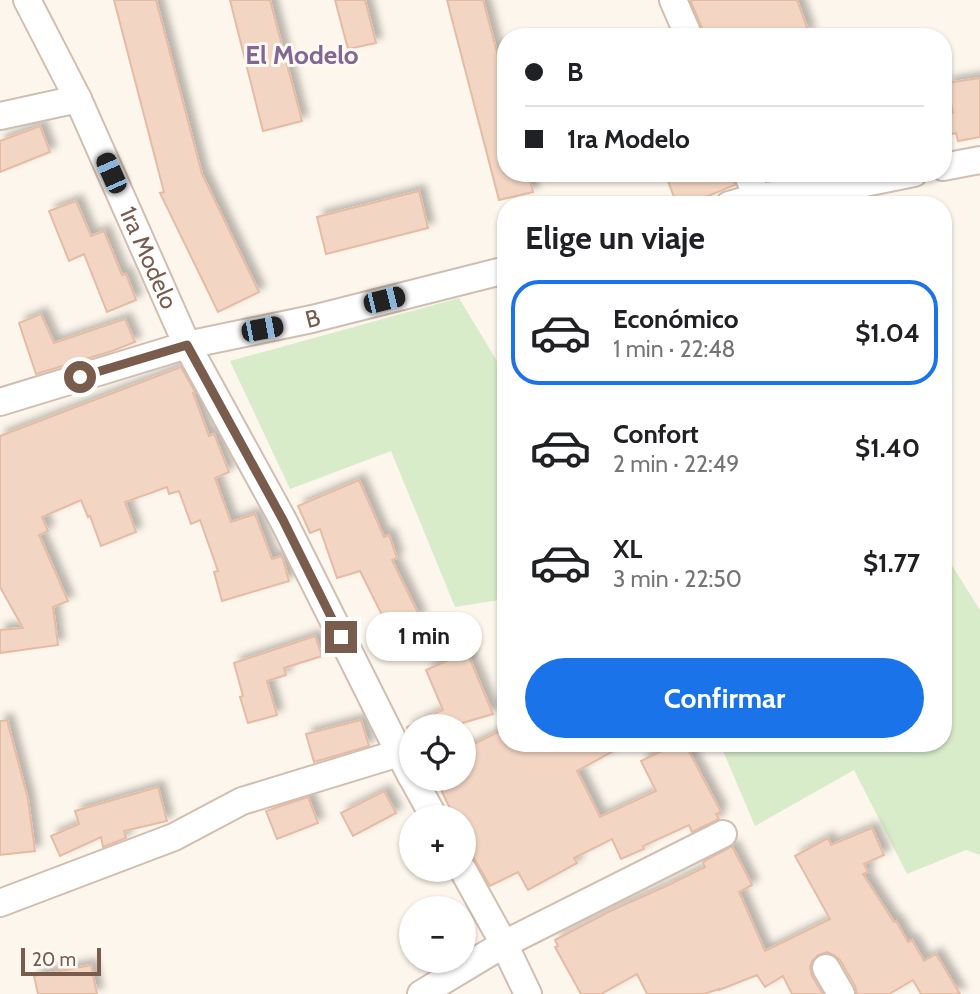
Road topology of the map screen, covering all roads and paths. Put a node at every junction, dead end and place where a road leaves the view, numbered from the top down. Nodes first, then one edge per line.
1 (27, 0) edge
2 (673, 0) edge
3 (685, 28) edge
4 (78, 99) junction
5 (0, 116) edge
6 (980, 160) edge
7 (952, 165) edge
8 (870, 182) edge
9 (752, 185) edge
10 (497, 272) edge
11 (187, 345) junction
12 (0, 402) edge
13 (399, 751) edge
14 (399, 771) edge
15 (723, 834) dead end
16 (470, 882) edge
17 (0, 903) edge
18 (504, 944) junction
19 (826, 968) dead end
20 (421, 994) edge
21 (528, 994) edge
22 (841, 994) edge

1 - 4 street, 1ra Modelo
2 - 3 street
4 - 5 street
4 - 11 street, 1ra Modelo
6 - 7 street
8 - 9 street
10 - 11 street, B
11 - 12 street, B
11 - 13 street, 1ra Modelo
14 - 17 street
15 - 18 street
16 - 18 street
18 - 20 street
18 - 21 street
19 - 22 street

